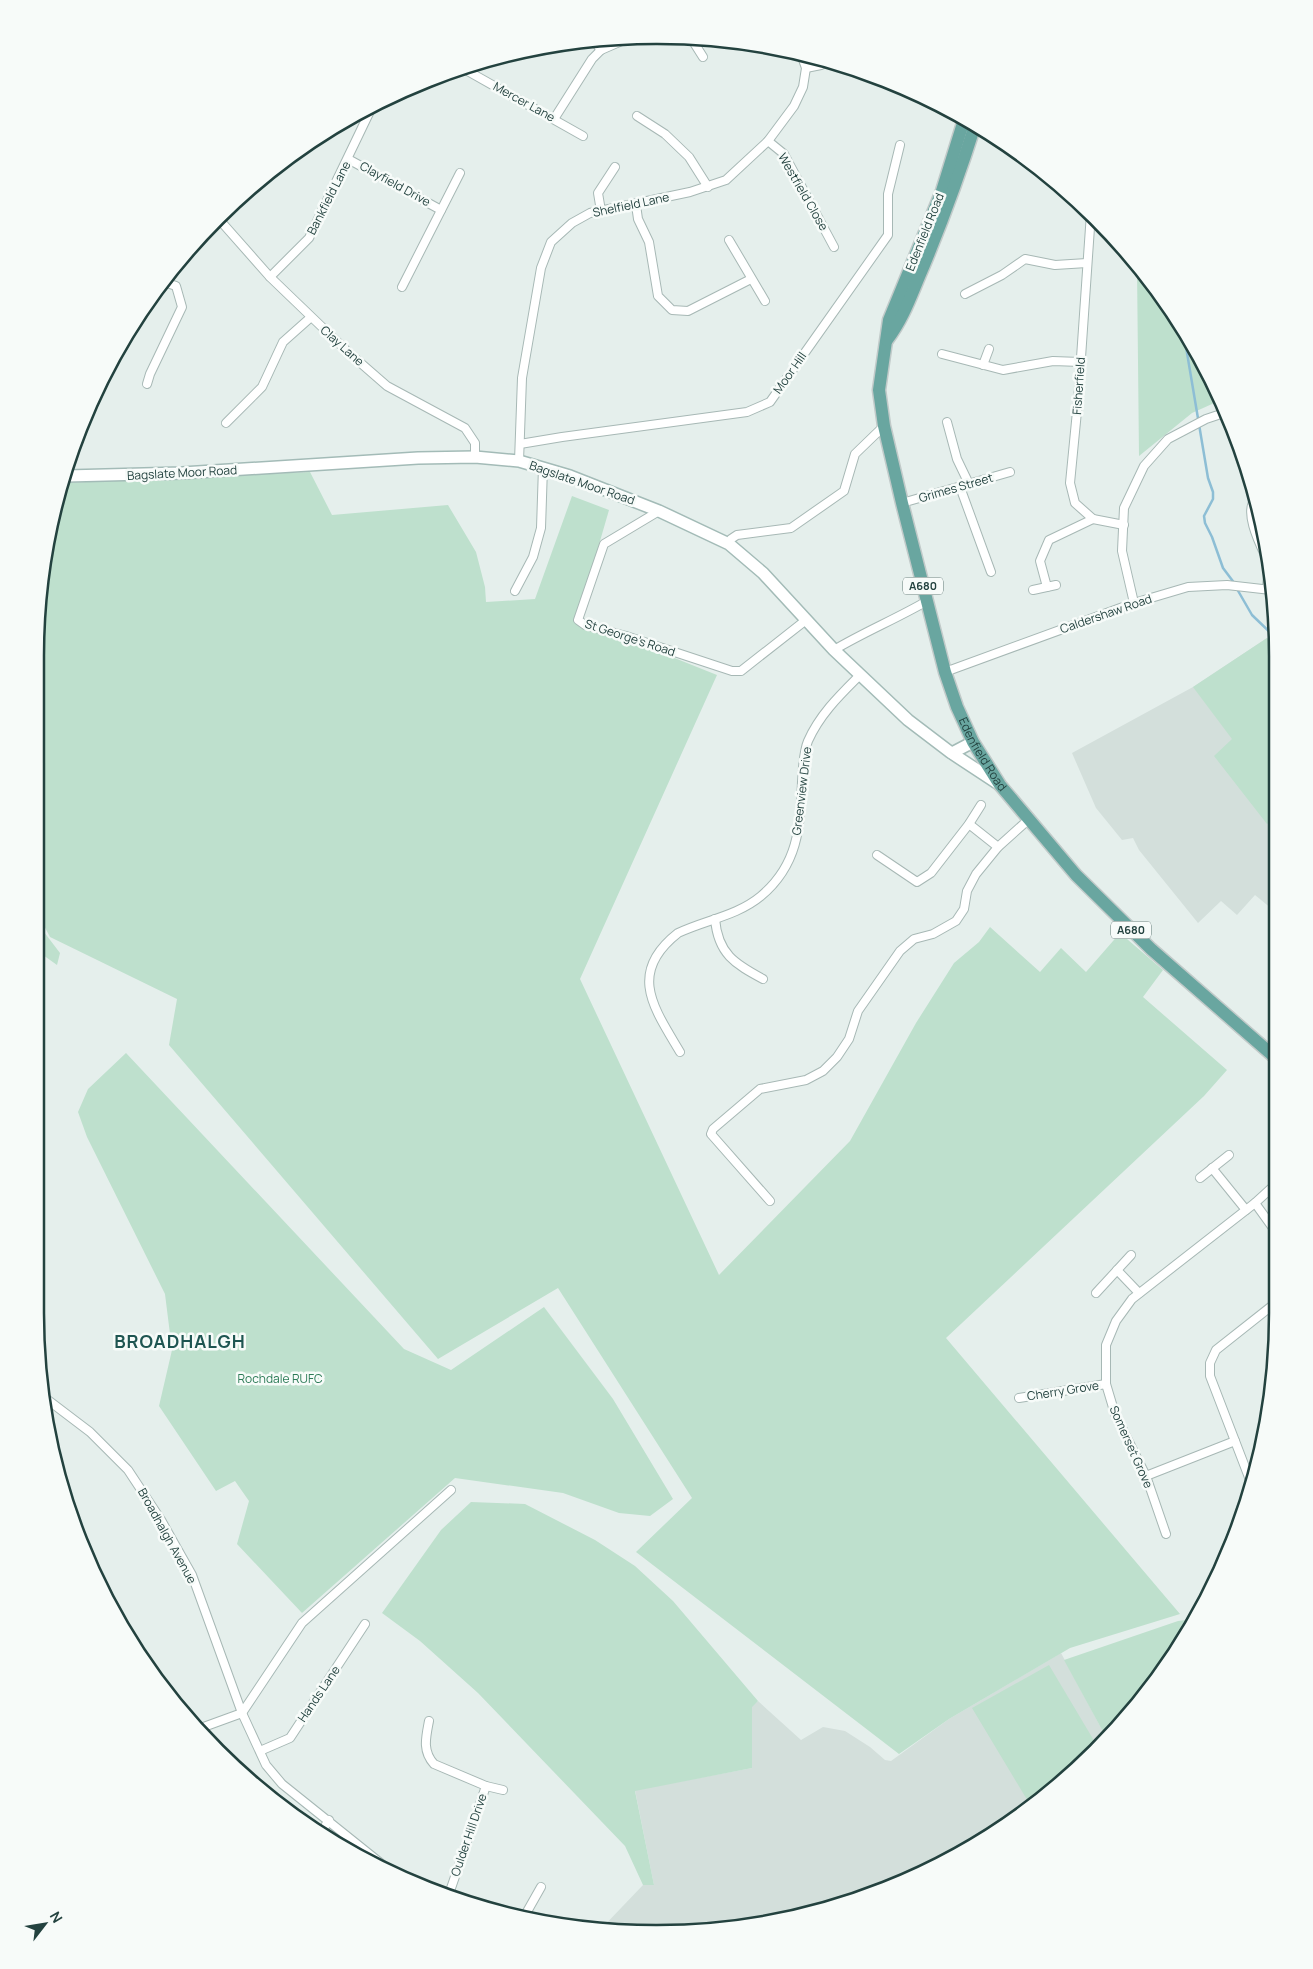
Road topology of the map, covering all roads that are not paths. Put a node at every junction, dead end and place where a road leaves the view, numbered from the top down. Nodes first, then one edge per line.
1 (613, 45) edge
2 (695, 45) edge
3 (599, 47) edge
4 (602, 50) junction
5 (703, 58) dead end
6 (804, 62) edge
7 (817, 66) edge
8 (806, 68) junction
9 (471, 73) edge
10 (368, 116) edge
11 (637, 116) dead end
12 (554, 119) junction
13 (962, 126) edge
14 (973, 132) edge
15 (583, 136) dead end
16 (768, 141) junction
17 (900, 145) dead end
18 (348, 159) junction
19 (615, 167) dead end
20 (460, 173) dead end
21 (708, 187) junction
22 (636, 205) junction
23 (441, 210) junction
24 (600, 211) junction
25 (223, 223) edge
26 (1090, 223) edge
27 (929, 237) junction
28 (730, 240) dead end
29 (834, 247) dead end
30 (1087, 263) junction
31 (270, 277) junction
32 (751, 279) junction
33 (169, 284) edge
34 (402, 286) dead end
35 (965, 294) dead end
36 (765, 301) dead end
37 (310, 318) junction
38 (989, 349) dead end
39 (942, 354) dead end
40 (1080, 362) junction
41 (983, 365) junction
42 (147, 384) dead end
43 (1219, 414) edge
44 (947, 422) dead end
45 (226, 423) dead end
46 (884, 426) junction
47 (520, 444) junction
48 (475, 456) junction
49 (518, 461) junction
50 (543, 467) junction
51 (1010, 472) dead end
52 (71, 476) edge
53 (969, 484) junction
54 (960, 487) junction
55 (902, 504) junction
56 (659, 511) junction
57 (1252, 514) edge
58 (1092, 519) junction
59 (1124, 525) junction
60 (1256, 532) edge
61 (729, 544) junction
62 (991, 572) dead end
63 (1056, 585) dead end
64 (1047, 587) junction
65 (1265, 589) edge
66 (1033, 590) dead end
67 (515, 591) dead end
68 (927, 601) junction
69 (1134, 603) junction
70 (806, 620) junction
71 (834, 650) junction
72 (945, 672) junction
73 (860, 675) junction
74 (973, 742) junction
75 (952, 754) junction
76 (1000, 785) junction
77 (981, 805) dead end
78 (1028, 820) junction
79 (970, 824) junction
80 (998, 847) junction
81 (877, 855) dead end
82 (715, 919) junction
83 (763, 979) dead end
84 (680, 1052) dead end
85 (1269, 1052) edge
86 (1228, 1155) dead end
87 (1212, 1168) junction
88 (1200, 1178) dead end
89 (1269, 1190) edge
90 (770, 1201) dead end
91 (1255, 1203) junction
92 (1246, 1210) junction
93 (1269, 1222) edge
94 (1131, 1255) dead end
95 (1117, 1270) junction
96 (1139, 1292) junction
97 (1096, 1293) dead end
98 (1269, 1308) edge
99 (1106, 1384) junction
100 (1019, 1398) dead end
101 (51, 1402) edge
102 (1235, 1441) junction
103 (1247, 1473) edge
104 (1146, 1476) junction
105 (452, 1490) dead end
106 (1166, 1534) dead end
107 (365, 1624) dead end
108 (242, 1713) junction
109 (429, 1721) dead end
110 (205, 1727) edge
111 (260, 1750) junction
112 (486, 1786) junction
113 (503, 1790) dead end
114 (329, 1820) junction
115 (324, 1827) edge
116 (369, 1853) edge
117 (541, 1887) dead end
118 (451, 1890) edge
119 (528, 1911) edge

1 - 4 street
2 - 5 street
3 - 4 street
4 - 12 street
6 - 8 street
7 - 8 street
8 - 16 street, Shelfield Lane
9 - 12 street, Mercer Lane
10 - 18 street, Bankfield Lane
11 - 21 street
12 - 15 street, Mercer Lane
13 - 27 main road, Edenfield Road / A680
14 - 27 main road, Edenfield Road / A680
16 - 21 street, Shelfield Lane
16 - 29 street, Westfield Close
17 - 47 street, Moor Hill
18 - 23 street, Clayfield Drive
18 - 31 street, Bankfield Lane
19 - 24 street
20 - 23 street, Clayfield Drive
21 - 22 street, Shelfield Lane
22 - 24 street, Shelfield Lane
22 - 32 street
23 - 34 street, Clayfield Drive
24 - 47 street, Shelfield Lane
25 - 31 street, Clay Lane
26 - 30 street, Fisherfield
27 - 46 main road, Edenfield Road / A680
28 - 32 street
30 - 35 street
30 - 40 street, Fisherfield
31 - 37 street, Clay Lane
32 - 36 street
33 - 42 street
37 - 45 street
37 - 48 street, Clay Lane
38 - 41 street
39 - 41 street
40 - 41 street
40 - 58 street, Fisherfield
43 - 59 street
44 - 53 street
46 - 55 main road, Edenfield Road / A680
46 - 61 street
47 - 49 street, Shelfield Lane
48 - 49 street, Bagslate Moor Road
48 - 52 street, Bagslate Moor Road
49 - 50 street, Bagslate Moor Road
50 - 56 street, Bagslate Moor Road
50 - 67 street
51 - 53 street, Grimes Street
53 - 54 street, Grimes Street
54 - 55 street, Grimes Street
54 - 62 street
55 - 68 main road, Edenfield Road / A680
56 - 61 street, Bagslate Moor Road
56 - 70 street, St George's Road
57 - 60 street
58 - 59 street
58 - 64 street
59 - 69 street
61 - 70 street, Bagslate Moor Road
63 - 64 street
64 - 66 street
65 - 69 street, Caldershaw Road
68 - 71 street
68 - 72 main road, Edenfield Road / A680
69 - 72 street, Caldershaw Road
70 - 71 street, Bagslate Moor Road
71 - 73 street, Bagslate Moor Road
72 - 74 main road, Edenfield Road / A680
73 - 75 street, Bagslate Moor Road
73 - 82 street, Greenview Drive
74 - 75 street
74 - 76 main road, Edenfield Road / A680
75 - 76 street, Bagslate Moor Road
76 - 78 main road, Edenfield Road / A680
77 - 79 street
78 - 80 street
78 - 85 main road, Edenfield Road / A680
79 - 80 street
79 - 81 street
80 - 90 street
82 - 83 street
82 - 84 street, Greenview Drive
86 - 87 street
87 - 88 street
87 - 92 street
89 - 91 street, Somerset Grove
91 - 92 street, Somerset Grove
91 - 93 street
92 - 96 street, Somerset Grove
94 - 95 street
95 - 96 street
95 - 97 street
96 - 99 street, Somerset Grove
98 - 102 street
99 - 100 street, Cherry Grove
99 - 104 street, Somerset Grove
101 - 108 street, Broadhalgh Avenue
102 - 103 street
102 - 104 street
104 - 106 street, Somerset Grove
105 - 108 street
107 - 111 street, Hands Lane
108 - 110 street
108 - 111 street, Broadhalgh Avenue
109 - 112 street, Oulder Hill Drive
111 - 114 street, Broadhalgh Avenue
112 - 113 street
112 - 118 street, Oulder Hill Drive
114 - 115 street
114 - 116 street, Broadhalgh Avenue
117 - 119 street

